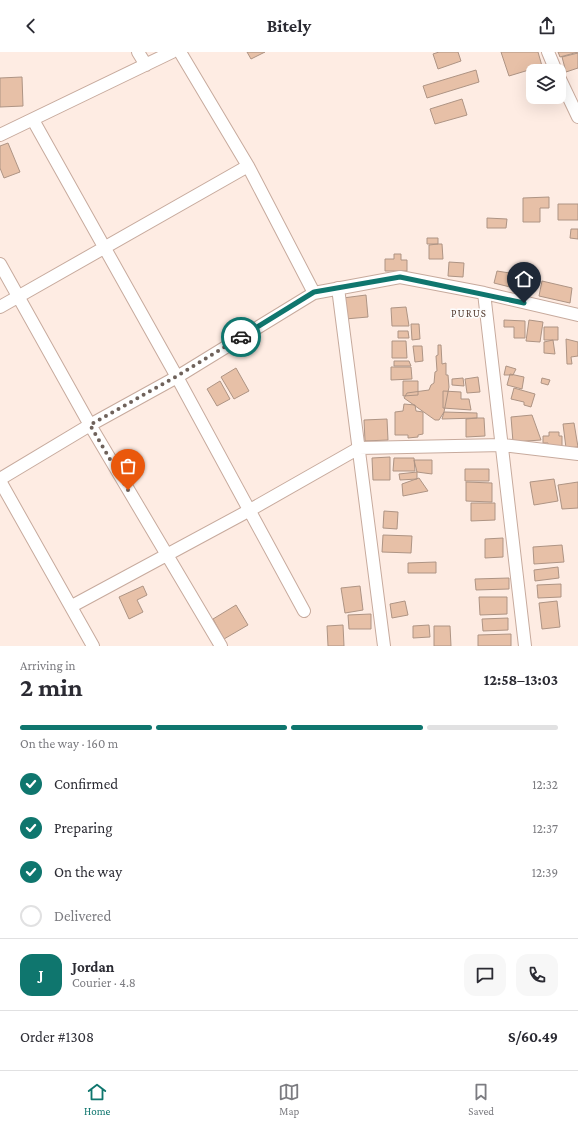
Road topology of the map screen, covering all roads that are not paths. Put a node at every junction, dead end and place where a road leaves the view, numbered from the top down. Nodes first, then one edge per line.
1 (138, 52) edge
2 (172, 52) edge
3 (180, 52) edge
4 (548, 52) edge
5 (553, 64) edge
6 (146, 65) junction
7 (566, 92) edge
8 (578, 117) edge
9 (33, 120) junction
10 (0, 135) edge
11 (248, 166) junction
12 (105, 247) junction
13 (0, 264) edge
14 (338, 288) junction
15 (314, 292) junction
16 (484, 293) junction
17 (18, 296) junction
18 (0, 307) edge
19 (578, 316) edge
20 (177, 376) junction
21 (90, 425) junction
22 (503, 445) junction
23 (359, 448) junction
24 (578, 454) edge
25 (0, 480) edge
26 (250, 510) junction
27 (167, 555) junction
28 (72, 606) junction
29 (304, 611) dead end
30 (93, 646) edge
31 (221, 646) edge
32 (384, 646) edge
33 (525, 646) edge

1 - 6 street
2 - 6 street
3 - 11 street
4 - 5 street
6 - 9 street
7 - 8 street
9 - 10 street
9 - 12 street
11 - 12 street
11 - 15 street
12 - 17 street
12 - 20 street
13 - 17 street
14 - 15 street
14 - 16 street
14 - 23 street
15 - 20 street
16 - 19 street
16 - 22 street
17 - 18 street
17 - 21 street
20 - 21 street
20 - 26 street
21 - 25 street
21 - 27 street
22 - 23 street
22 - 24 street
22 - 33 street
23 - 26 street
23 - 32 street
25 - 28 street
26 - 27 street
26 - 29 street
27 - 28 street
27 - 31 street
28 - 30 street

